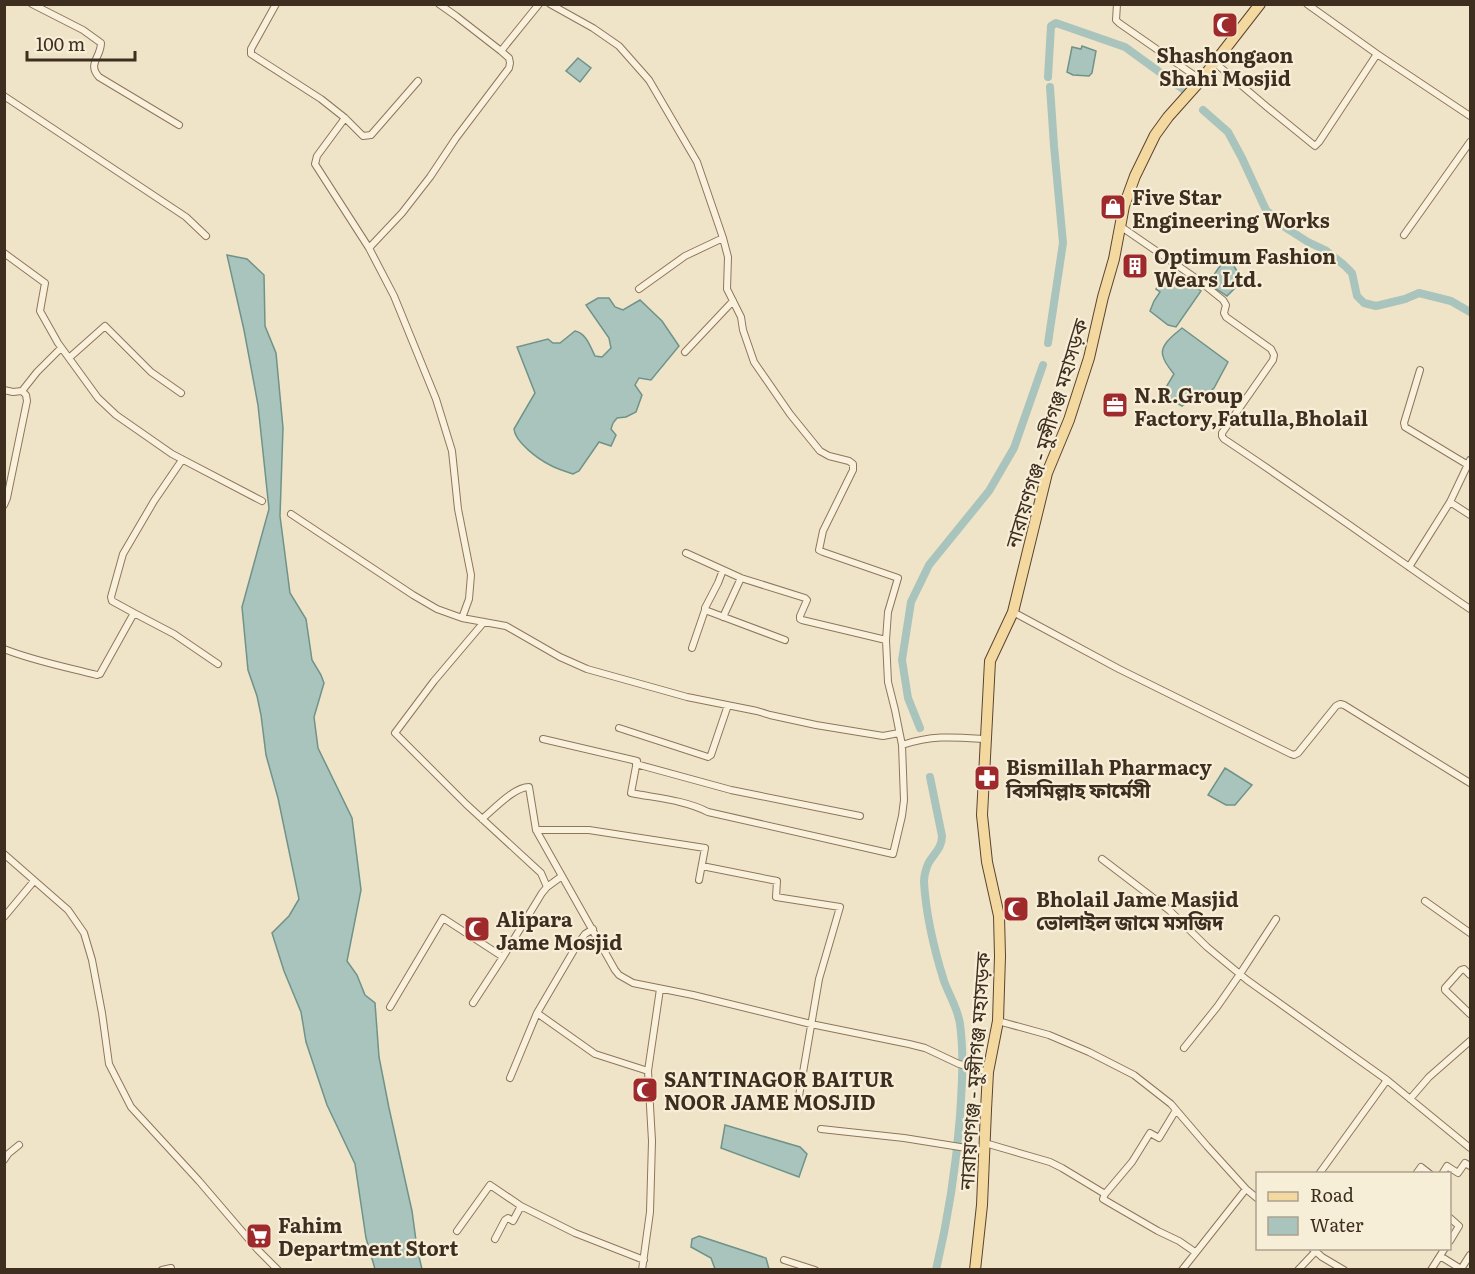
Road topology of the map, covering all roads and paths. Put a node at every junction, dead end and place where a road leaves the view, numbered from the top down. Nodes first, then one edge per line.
1 (32, 4) edge
2 (276, 4) edge
3 (439, 4) edge
4 (539, 4) edge
5 (550, 4) edge
6 (1117, 4) edge
7 (1260, 4) edge
8 (1307, 4) edge
9 (501, 51) junction
10 (1377, 54) junction
11 (1214, 62) junction
12 (1201, 80) junction
13 (418, 81) dead end
14 (4, 96) edge
15 (1469, 112) edge
16 (345, 118) junction
17 (179, 125) dead end
18 (1470, 142) edge
19 (1120, 226) junction
20 (1404, 235) dead end
21 (206, 236) dead end
22 (723, 238) junction
23 (369, 248) junction
24 (4, 253) edge
25 (639, 289) dead end
26 (733, 301) junction
27 (61, 348) junction
28 (685, 352) dead end
29 (69, 358) junction
30 (1420, 370) dead end
31 (4, 390) edge
32 (22, 391) junction
33 (181, 393) dead end
34 (182, 460) junction
35 (1469, 462) edge
36 (262, 501) dead end
37 (1450, 502) junction
38 (4, 505) edge
39 (291, 514) dead end
40 (1470, 515) edge
41 (686, 553) dead end
42 (1408, 567) junction
43 (723, 570) junction
44 (741, 578) junction
45 (1470, 609) edge
46 (705, 610) junction
47 (1013, 612) junction
48 (134, 613) junction
49 (723, 617) junction
50 (462, 618) junction
51 (484, 622) junction
52 (785, 640) dead end
53 (886, 640) junction
54 (692, 648) dead end
55 (4, 649) edge
56 (218, 664) dead end
57 (728, 705) junction
58 (619, 728) dead end
59 (899, 733) junction
60 (543, 739) dead end
61 (985, 739) junction
62 (902, 745) junction
63 (636, 764) junction
64 (1470, 783) edge
65 (860, 816) dead end
66 (482, 819) junction
67 (536, 830) junction
68 (4, 854) edge
69 (1102, 859) dead end
70 (702, 866) junction
71 (562, 876) junction
72 (699, 880) dead end
73 (34, 881) junction
74 (547, 887) junction
75 (1425, 901) dead end
76 (4, 917) edge
77 (1276, 919) dead end
78 (592, 929) junction
79 (1470, 933) edge
80 (503, 957) junction
81 (1240, 974) junction
82 (1470, 975) edge
83 (660, 989) junction
84 (473, 1003) dead end
85 (390, 1007) dead end
86 (537, 1013) junction
87 (1470, 1014) edge
88 (998, 1021) junction
89 (812, 1024) junction
90 (1470, 1041) edge
91 (1184, 1048) dead end
92 (648, 1071) junction
93 (988, 1072) junction
94 (510, 1078) dead end
95 (1387, 1080) junction
96 (799, 1096) dead end
97 (1410, 1099) junction
98 (1176, 1110) junction
99 (821, 1130) dead end
100 (19, 1145) dead end
101 (985, 1147) junction
102 (1470, 1148) edge
103 (4, 1160) edge
104 (1470, 1166) edge
105 (1320, 1172) edge
106 (1417, 1172) edge
107 (1428, 1172) edge
108 (1443, 1172) edge
109 (1246, 1189) junction
110 (1105, 1194) junction
111 (1256, 1198) edge
112 (521, 1206) junction
113 (1451, 1220) edge
114 (457, 1231) dead end
115 (1451, 1238) edge
116 (495, 1239) dead end
117 (1314, 1250) edge
118 (1444, 1250) edge
119 (1195, 1252) junction
120 (1470, 1255) edge
121 (1440, 1256) junction
122 (644, 1260) junction
123 (784, 1260) dead end
124 (171, 1268) dead end
125 (162, 1269) edge
126 (278, 1269) edge
127 (642, 1269) edge
128 (815, 1269) edge
129 (975, 1269) edge
130 (1182, 1269) edge
131 (1298, 1269) edge
132 (1344, 1269) edge
133 (1431, 1269) edge

1 - 17 street
2 - 16 street
3 - 9 street
4 - 9 street
5 - 22 street
6 - 12 street
7 - 11 main road, নারায়ণগঞ্জ - মুন্সীগঞ্জ মহাসড়ক
8 - 10 street
9 - 23 street
10 - 11 street
10 - 15 street
11 - 12 main road, নারায়ণগঞ্জ - মুন্সীগঞ্জ মহাসড়ক
12 - 19 main road, নারায়ণগঞ্জ - মুন্সীগঞ্জ মহাসড়ক
13 - 16 street
14 - 21 street
16 - 23 street
18 - 20 street
19 - 42 street
19 - 47 main road, নারায়ণগঞ্জ - মুন্সীগঞ্জ মহাসড়ক
22 - 25 street
22 - 26 street
23 - 50 street
24 - 27 street
26 - 28 street
26 - 53 street
27 - 29 street
27 - 32 street
29 - 33 street
29 - 34 street
30 - 35 street
31 - 32 street
32 - 38 street
34 - 36 street
34 - 48 street
35 - 37 street
37 - 40 street
37 - 42 street
39 - 50 street
41 - 43 street
42 - 45 street
43 - 44 street
43 - 46 street
44 - 49 street
44 - 53 street
46 - 49 street
46 - 54 street
47 - 61 main road, নারায়ণগঞ্জ - মুন্সীগঞ্জ মহাসড়ক
47 - 64 street
48 - 55 street
48 - 56 street
49 - 52 street
50 - 51 street
51 - 57 street
51 - 66 street
53 - 59 street
57 - 58 street
57 - 59 street
59 - 62 street
60 - 63 street
61 - 62 street
61 - 88 main road, নারায়ণগঞ্জ - মুন্সীগঞ্জ মহাসড়ক
62 - 63 street
63 - 65 street
66 - 67 street
66 - 74 street
67 - 70 street
67 - 71 street
68 - 73 street
69 - 81 street
70 - 72 street
70 - 89 street
71 - 74 street
71 - 78 street
73 - 76 street
73 - 126 street
74 - 80 street
75 - 79 street
77 - 81 street
78 - 83 street
78 - 86 street
80 - 84 street
80 - 85 street
81 - 91 street
81 - 95 street
82 - 87 street
83 - 89 street
83 - 92 street
86 - 92 street
86 - 94 street
88 - 93 main road, নারায়ণগঞ্জ - মুন্সীগঞ্জ মহাসড়ক
88 - 98 street
89 - 93 street
89 - 96 street
90 - 97 street
92 - 122 street
93 - 101 main road, নারায়ণগঞ্জ - মুন্সীগঞ্জ মহাসড়ক
95 - 97 street
95 - 105 street
97 - 102 street
98 - 109 street
98 - 110 street
99 - 101 street
100 - 103 street
101 - 110 street
101 - 129 main road, নারায়ণগঞ্জ - মুন্সীগঞ্জ মহাসড়ক
104 - 108 street
106 - 107 street
109 - 111 street
109 - 119 street
110 - 119 street
112 - 114 street
112 - 116 street
112 - 122 street
113 - 115 street
117 - 131 street
117 - 132 street
118 - 121 street
119 - 130 street
120 - 121 street
121 - 133 street
122 - 127 street
123 - 128 street
124 - 125 street

